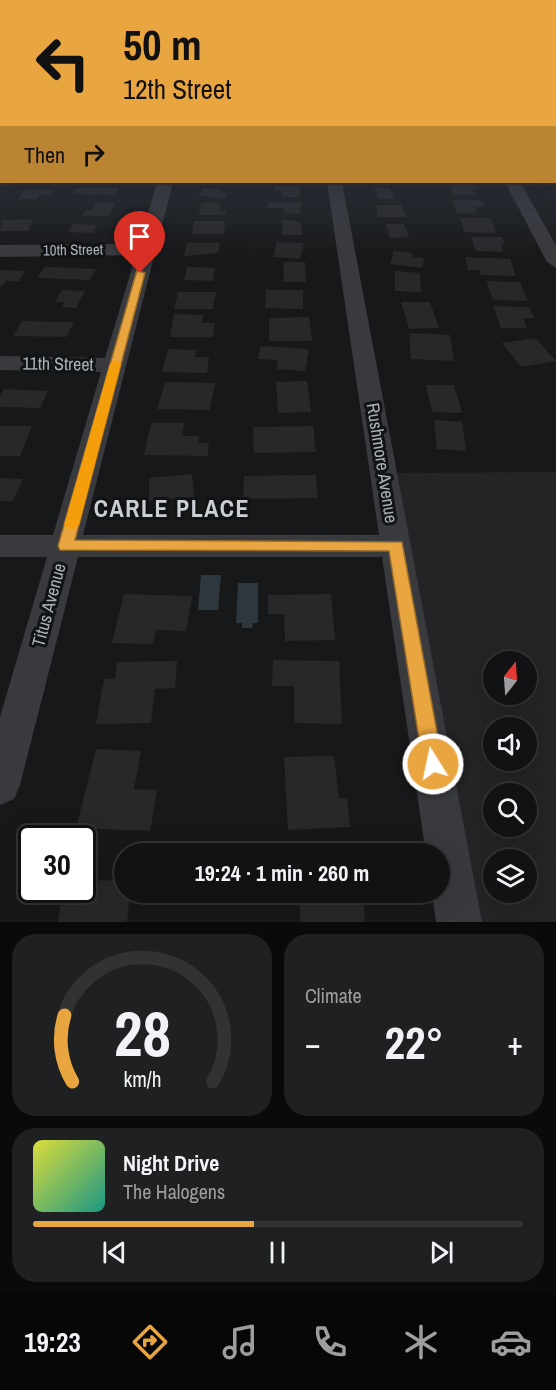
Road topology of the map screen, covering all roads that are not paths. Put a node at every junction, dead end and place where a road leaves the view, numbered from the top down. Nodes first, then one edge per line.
1 (165, 183) edge
2 (335, 183) edge
3 (513, 183) edge
4 (147, 249) junction
5 (0, 251) edge
6 (556, 262) edge
7 (0, 363) edge
8 (115, 365) junction
9 (0, 546) edge
10 (66, 546) junction
11 (396, 546) junction
12 (0, 785) edge
13 (459, 922) edge

1 - 4 street, Titus Avenue
2 - 11 street, Rushmore Avenue
3 - 6 street
4 - 5 street, 10th Street
4 - 8 street, Titus Avenue
7 - 8 street, 11th Street
8 - 10 street, Titus Avenue
9 - 10 street
10 - 11 street
10 - 12 street, Titus Avenue
11 - 13 street, Rushmore Avenue

